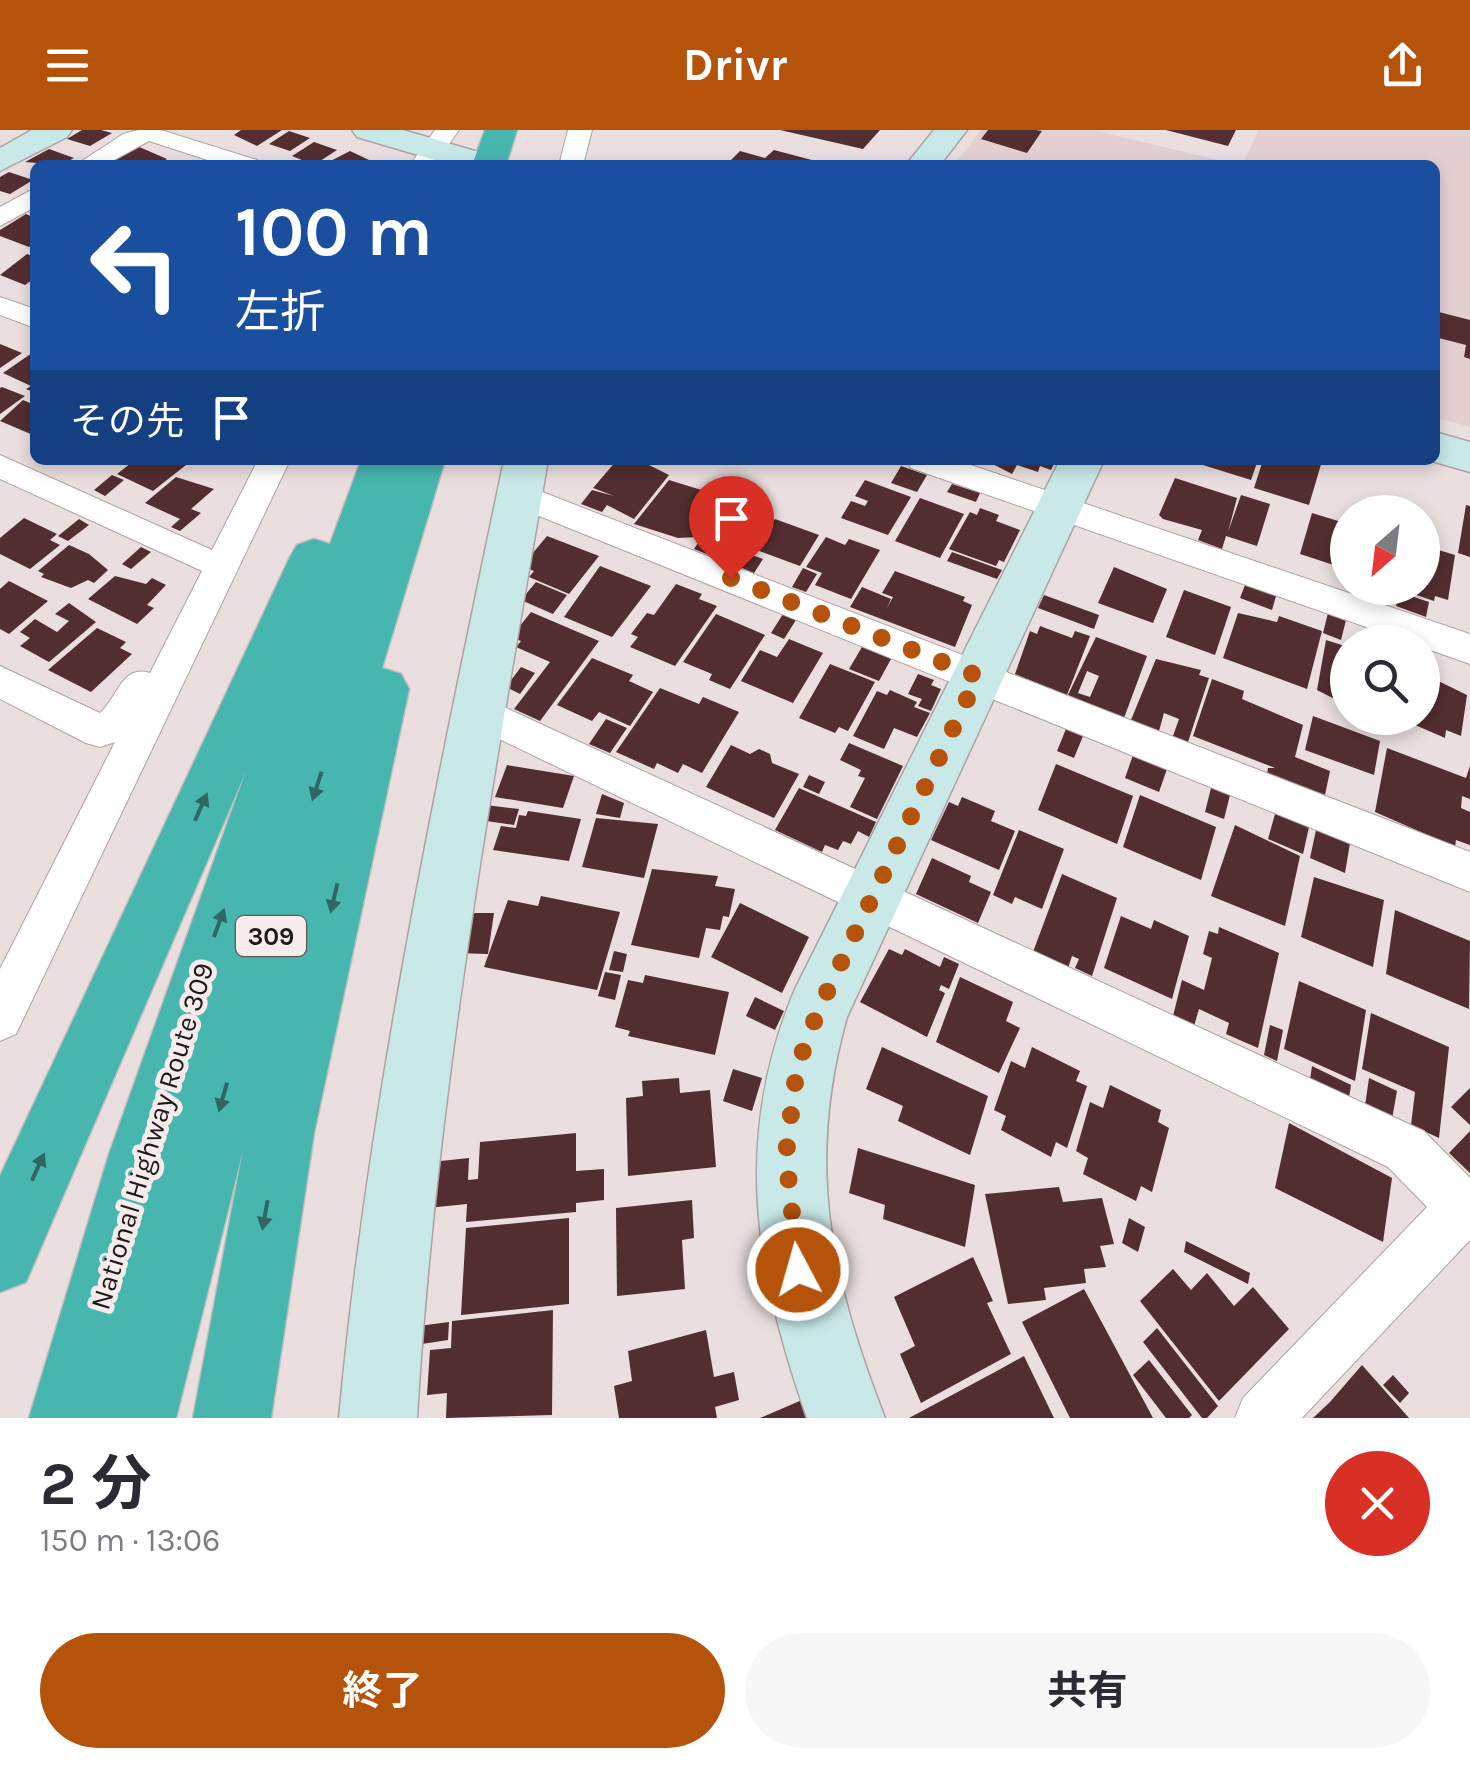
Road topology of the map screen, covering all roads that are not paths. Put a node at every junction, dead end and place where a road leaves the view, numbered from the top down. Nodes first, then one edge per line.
1 (56, 130) edge
2 (368, 130) edge
3 (501, 130) edge
4 (531, 130) edge
5 (580, 130) edge
6 (951, 130) edge
7 (143, 132) edge
8 (457, 155) edge
9 (96, 160) edge
10 (232, 160) edge
11 (522, 160) edge
12 (573, 160) edge
13 (927, 160) edge
14 (0, 161) edge
15 (30, 199) edge
16 (0, 218) edge
17 (0, 305) edge
18 (30, 317) edge
19 (1440, 448) edge
20 (1470, 457) edge
21 (247, 465) edge
22 (272, 465) edge
23 (354, 465) edge
24 (381, 465) edge
25 (423, 465) edge
26 (424, 465) edge
27 (937, 465) edge
28 (1080, 465) edge
29 (0, 466) edge
30 (523, 477) edge
31 (1060, 507) junction
32 (200, 559) junction
33 (1470, 649) edge
34 (978, 676) junction
35 (0, 682) edge
36 (480, 712) junction
37 (1470, 872) edge
38 (872, 897) junction
39 (0, 1018) edge
40 (1466, 1210) edge
41 (0, 1256) edge
42 (68, 1418) edge
43 (137, 1418) edge
44 (232, 1418) edge
45 (378, 1418) edge
46 (846, 1418) edge
47 (1263, 1418) edge

1 - 14 street
2 - 8 street
3 - 8 highway
4 - 11 highway
5 - 12 street
6 - 13 street
7 - 9 street
7 - 10 street
15 - 16 street
17 - 18 street
19 - 20 street
21 - 32 street
22 - 39 street
41 -> 23 highway
42 -> 24 highway, National Highway Route 309 / 309
25 -> 43 highway, National Highway Route 309 / 309
26 -> 44 highway, 309
27 - 31 street
28 - 31 street
29 - 32 street
30 - 34 street
30 - 36 street
31 - 33 street
31 - 34 street
32 - 35 street
34 - 37 street
34 - 38 street
36 - 38 street
36 - 45 street
38 - 40 street
38 - 46 street
40 - 47 street

